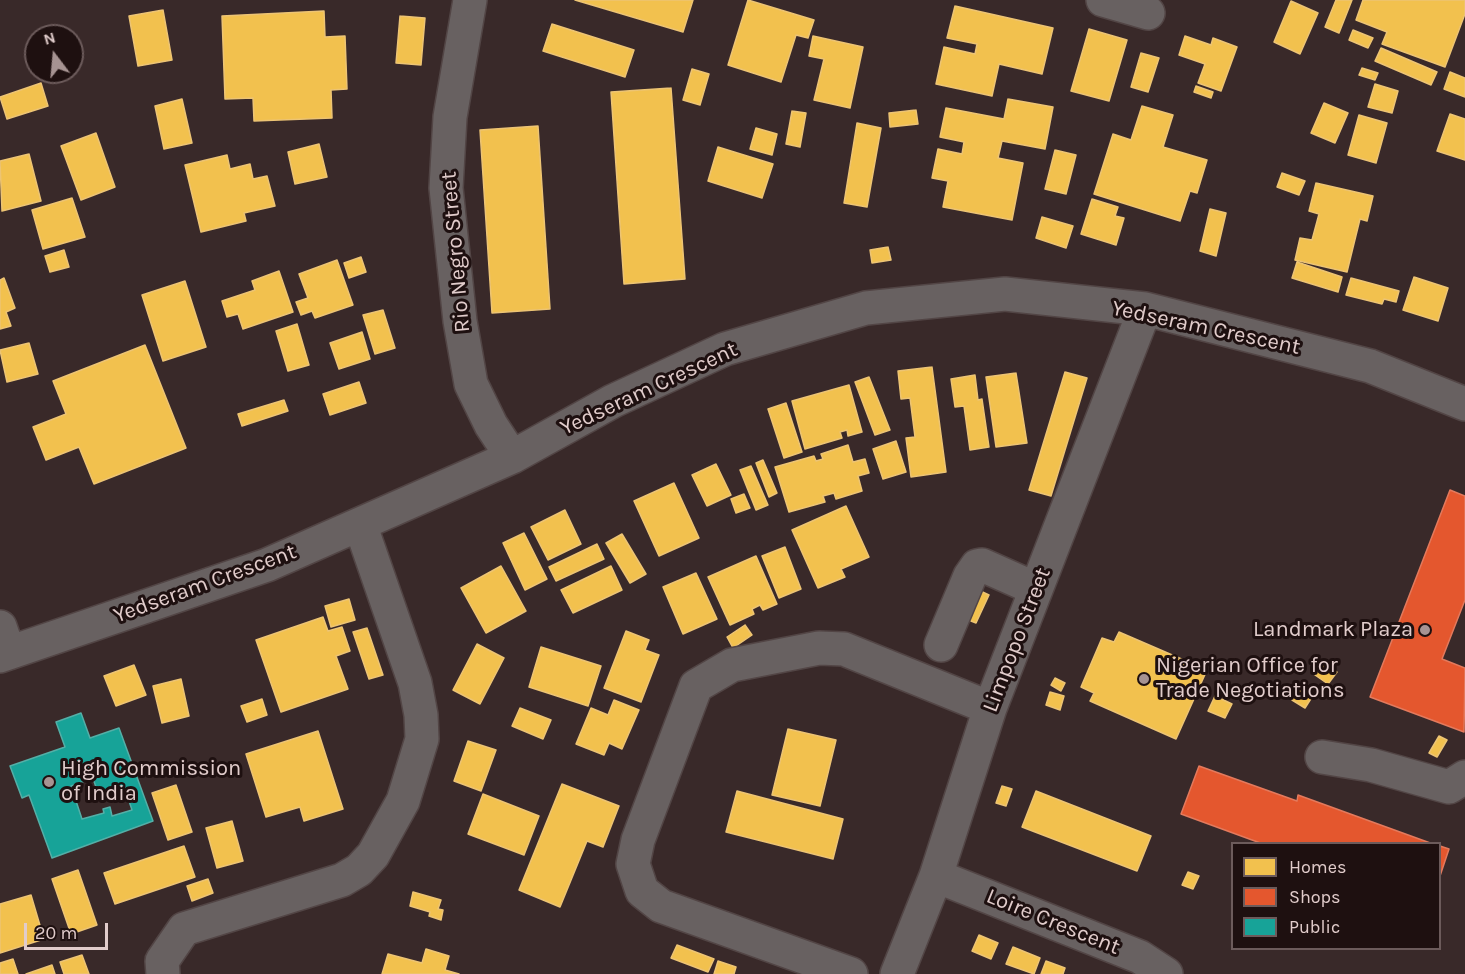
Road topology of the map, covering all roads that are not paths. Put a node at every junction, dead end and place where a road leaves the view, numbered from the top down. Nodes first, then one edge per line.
1 (470, 0) edge
2 (1103, 0) edge
3 (1148, 13) dead end
4 (1144, 309) junction
5 (1465, 404) edge
6 (512, 457) junction
7 (360, 524) junction
8 (1036, 589) junction
9 (941, 645) dead end
10 (3, 646) edge
11 (990, 708) junction
12 (1322, 757) dead end
13 (1465, 777) edge
14 (936, 876) junction
15 (163, 974) edge
16 (851, 974) edge
17 (897, 974) edge
18 (1166, 974) edge

1 - 6 street, Rio Negro Street
2 - 3 street
4 - 5 street, Yedseram Crescent
4 - 6 street, Yedseram Crescent
4 - 8 street, Limpopo Street
6 - 7 street, Yedseram Crescent
7 - 10 street, Yedseram Crescent
7 - 15 street
8 - 9 street
8 - 11 street, Limpopo Street
11 - 14 street, Limpopo Street
11 - 16 street
12 - 13 street
14 - 17 street, Limpopo Street
14 - 18 street, Loire Crescent

